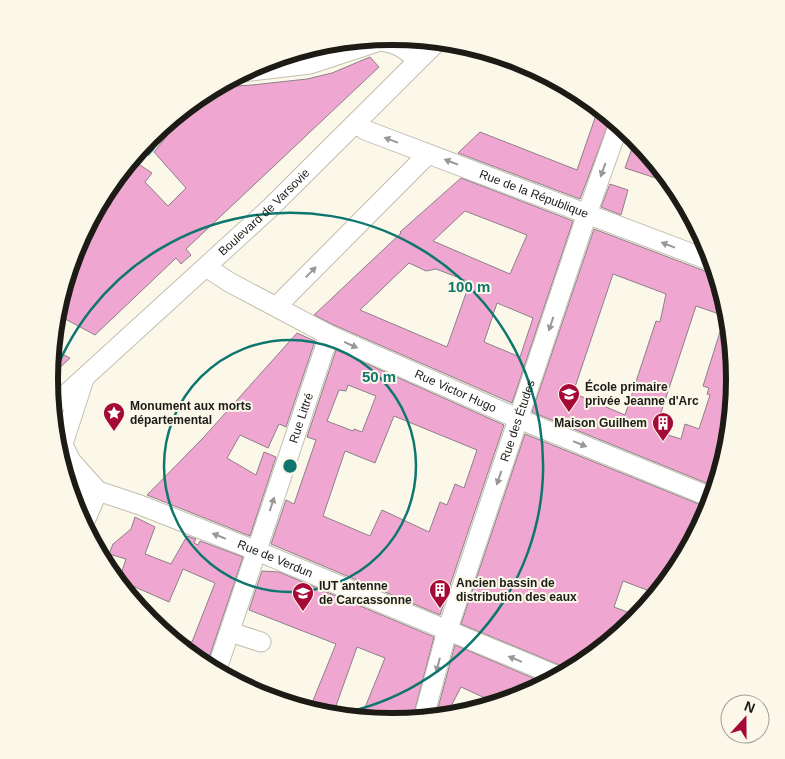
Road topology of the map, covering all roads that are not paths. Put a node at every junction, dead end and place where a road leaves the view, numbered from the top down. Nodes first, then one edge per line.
1 (400, 45) edge
2 (362, 47) edge
3 (430, 47) edge
4 (417, 59) junction
5 (266, 69) edge
6 (356, 124) junction
7 (616, 131) edge
8 (428, 154) junction
9 (587, 214) junction
10 (704, 258) edge
11 (206, 267) junction
12 (277, 306) junction
13 (329, 335) junction
14 (84, 379) junction
15 (59, 401) edge
16 (519, 419) junction
17 (64, 442) edge
18 (67, 456) edge
19 (76, 488) edge
20 (98, 491) junction
21 (706, 495) edge
22 (87, 516) edge
23 (257, 550) junction
24 (447, 631) junction
25 (230, 632) junction
26 (261, 642) dead end
27 (218, 665) edge
28 (552, 674) edge
29 (426, 712) edge

1 - 4 street
2 - 5 street
3 - 4 street, Boulevard de Varsovie
4 - 6 street, Boulevard de Varsovie
8 -> 6 street, Rue de la République
6 - 11 street, Boulevard de Varsovie
7 -> 9 street, Rue des Études
9 -> 8 street, Rue de la République
12 -> 8 street
10 -> 9 street, Rue de la République
9 -> 16 street, Rue des Études
11 - 12 street, Rue Victor Hugo
11 - 14 street, Boulevard de Varsovie
12 - 13 street, Rue Victor Hugo
13 -> 16 street, Rue Victor Hugo
23 -> 13 street, Rue Littré
14 - 15 street, Boulevard de Varsovie
14 - 17 street, Boulevard de Varsovie
16 -> 21 street, Rue Victor Hugo
16 -> 24 street, Rue des Études
18 - 20 street
19 - 20 street, Rue de Verdun
20 - 22 street
23 -> 20 street, Rue de Verdun
23 - 24 street, Rue de Verdun
23 - 25 street, Rue Littré
28 -> 24 street, Rue de Verdun
24 -> 29 street, Rue des Études
25 - 26 street
25 - 27 street, Rue Littré

